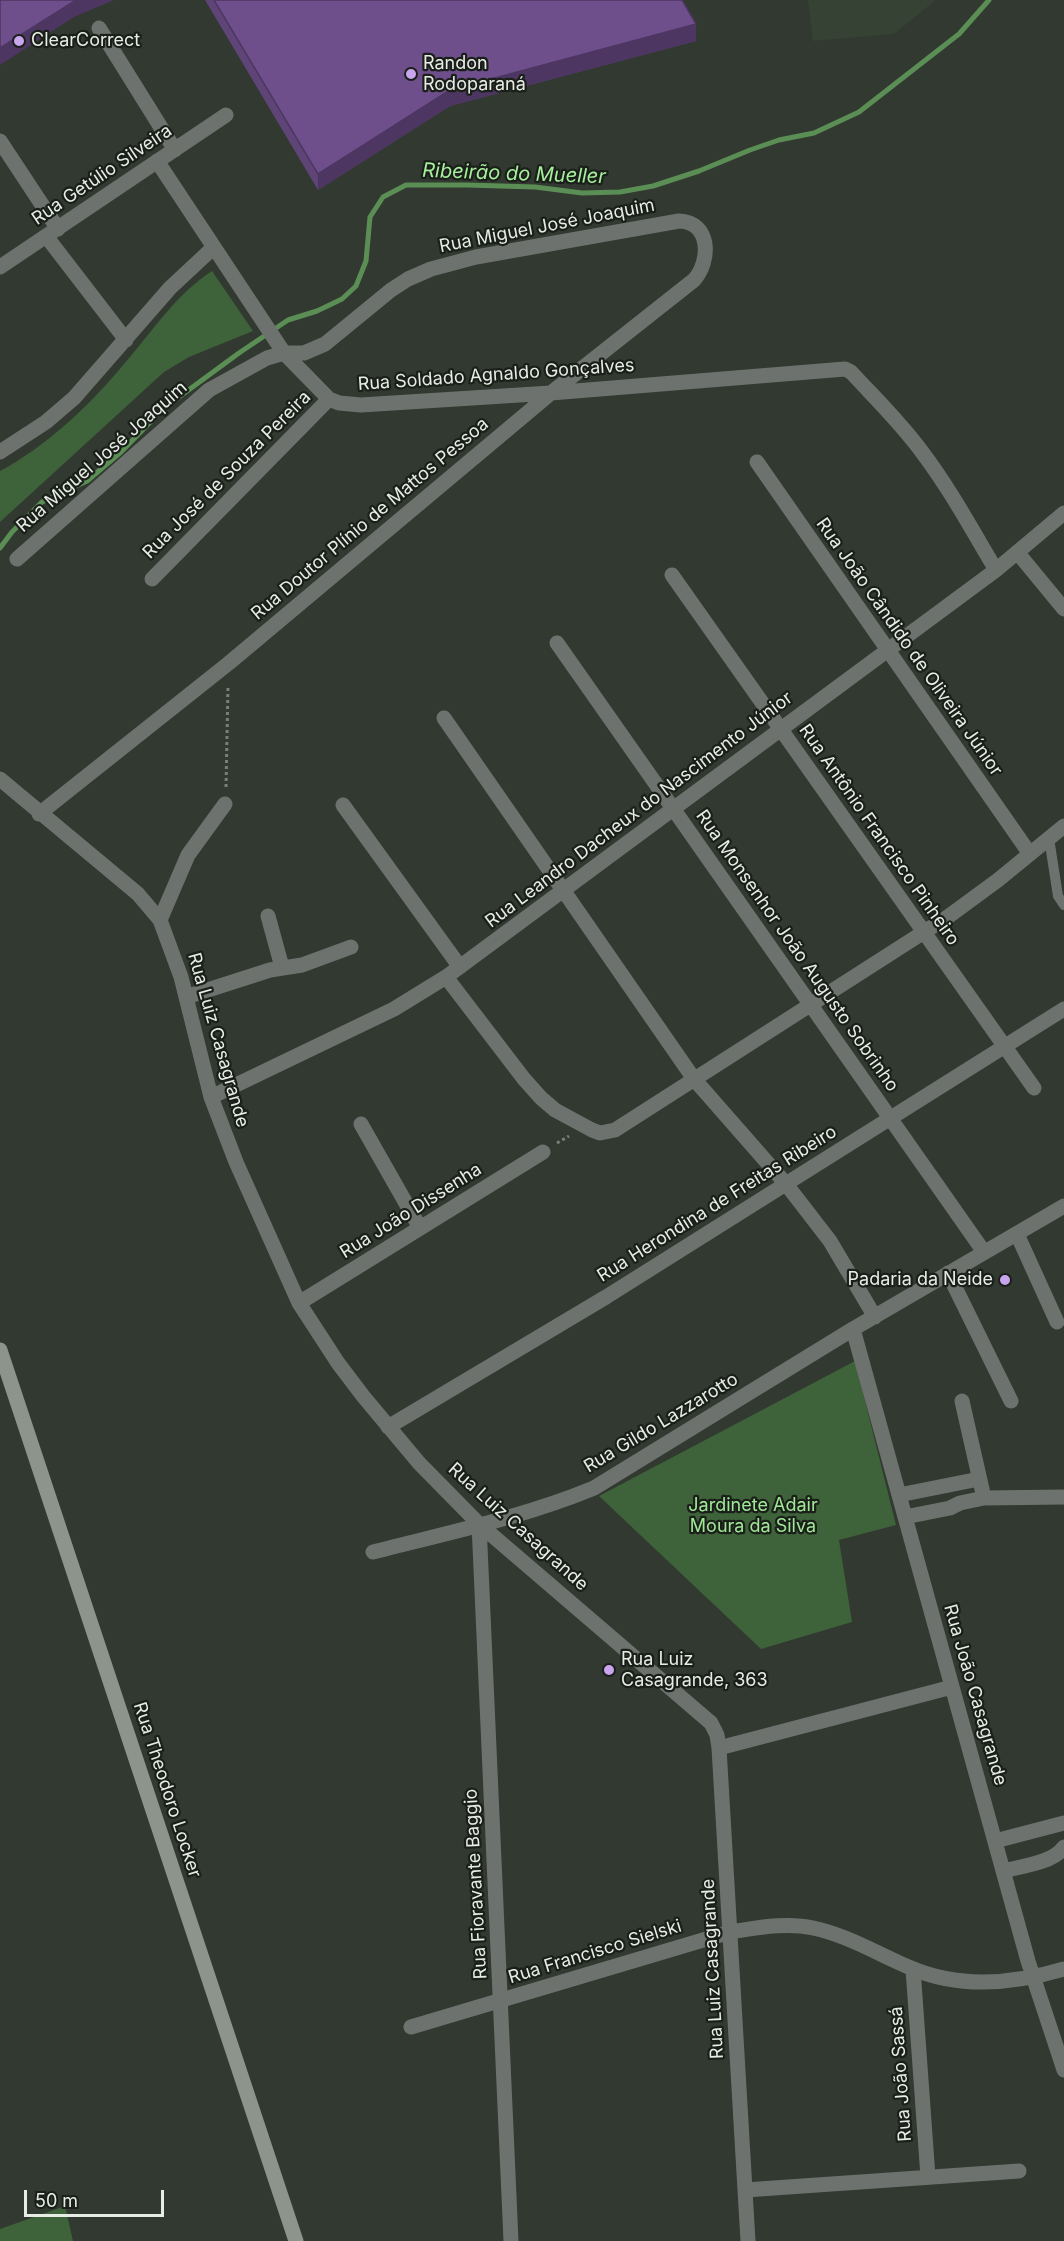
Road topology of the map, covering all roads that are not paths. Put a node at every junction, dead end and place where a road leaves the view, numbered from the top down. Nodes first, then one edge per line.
1 (99, 28) dead end
2 (226, 115) dead end
3 (0, 141) edge
4 (175, 150) junction
5 (157, 161) junction
6 (52, 233) junction
7 (705, 242) joint
8 (214, 248) junction
9 (0, 267) edge
10 (126, 340) junction
11 (284, 353) junction
12 (551, 393) junction
13 (329, 399) junction
14 (0, 452) edge
15 (757, 462) dead end
16 (1064, 513) edge
17 (1017, 552) junction
18 (17, 559) dead end
19 (996, 570) junction
20 (672, 575) dead end
21 (152, 579) dead end
22 (1064, 609) edge
23 (557, 643) dead end
24 (888, 650) junction
25 (444, 718) dead end
26 (781, 729) junction
27 (0, 779) edge
28 (225, 804) road end
29 (343, 805) dead end
30 (674, 809) junction
31 (39, 814) junction
32 (1064, 826) edge
33 (1049, 838) junction
34 (1030, 854) junction
35 (563, 890) junction
36 (1064, 905) edge
37 (268, 916) dead end
38 (160, 920) junction
39 (923, 931) junction
40 (351, 946) dead end
41 (282, 967) junction
42 (460, 967) junction
43 (446, 977) junction
44 (186, 997) junction
45 (810, 1004) junction
46 (1064, 1009) edge
47 (1005, 1047) junction
48 (694, 1079) junction
49 (1034, 1088) dead end
50 (211, 1097) junction
51 (891, 1118) junction
52 (361, 1124) dead end
53 (543, 1152) road end
54 (786, 1184) junction
55 (1064, 1206) edge
56 (420, 1228) junction
57 (1017, 1234) junction
58 (984, 1252) junction
59 (948, 1273) junction
60 (299, 1303) junction
61 (875, 1317) junction
62 (1057, 1322) dead end
63 (853, 1329) junction
64 (0, 1350) edge
65 (962, 1401) dead end
66 (1011, 1401) dead end
67 (388, 1427) junction
68 (979, 1479) junction
69 (899, 1495) junction
70 (1064, 1497) edge
71 (984, 1498) junction
72 (905, 1517) junction
73 (480, 1524) junction
74 (373, 1552) dead end
75 (952, 1687) junction
76 (719, 1748) junction
77 (1064, 1823) edge
78 (995, 1841) junction
79 (1064, 1847) edge
80 (1004, 1871) junction
81 (730, 1932) junction
82 (913, 1969) junction
83 (1064, 1969) edge
84 (1034, 1978) junction
85 (500, 2000) junction
86 (411, 2027) dead end
87 (1060, 2045) edge
88 (1064, 2070) edge
89 (1019, 2171) dead end
90 (928, 2177) junction
91 (745, 2190) junction
92 (296, 2241) edge
93 (511, 2241) edge
94 (748, 2241) edge

1 - 4 street
2 - 4 street, Rua Getúlio Silveira
3 - 6 street
4 - 5 street, Rua Getúlio Silveira
5 - 6 street, Rua Getúlio Silveira
5 - 8 street
6 - 9 street, Rua Getúlio Silveira
6 - 10 street
7 - 11 street, Rua Miguel José Joaquim
7 - 12 street, Rua Doutor Plínio de Mattos Pessoa
8 - 10 street
8 - 11 street
10 - 14 street
11 - 13 street
11 - 18 street, Rua Miguel José Joaquim
12 - 13 street, Rua Soldado Agnaldo Gonçalves
12 - 19 street, Rua Soldado Agnaldo Gonçalves
12 - 31 street, Rua Doutor Plínio de Mattos Pessoa
13 - 21 street, Rua José de Souza Pereira
15 - 24 street, Rua João Cândido de Oliveira Júnior
16 - 17 street, Rua Leandro Dacheux do Nascimento Júnior
17 - 19 street, Rua Leandro Dacheux do Nascimento Júnior
17 - 22 street
19 - 24 street, Rua Leandro Dacheux do Nascimento Júnior
20 - 26 street, Rua Antônio Francisco Pinheiro
23 - 30 street, Rua Monsenhor João Augusto Sobrinho
24 - 26 street, Rua Leandro Dacheux do Nascimento Júnior
24 - 34 street, Rua João Cândido de Oliveira Júnior
25 - 35 street
26 - 30 street, Rua Leandro Dacheux do Nascimento Júnior
26 - 39 street, Rua Antônio Francisco Pinheiro
27 - 31 street, Rua Luiz Casagrande
28 - 38 street
29 - 42 street
30 - 35 street, Rua Leandro Dacheux do Nascimento Júnior
30 - 45 street, Rua Monsenhor João Augusto Sobrinho
31 - 38 street, Rua Luiz Casagrande
32 - 33 street
33 - 34 street
33 - 36 lane
34 - 39 street
35 - 42 street, Rua Leandro Dacheux do Nascimento Júnior
35 - 48 street
37 - 41 street
38 - 44 street, Rua Luiz Casagrande
39 - 45 street
39 - 47 street, Rua Antônio Francisco Pinheiro
40 - 41 street
41 - 44 street
42 - 43 street, Rua Leandro Dacheux do Nascimento Júnior
43 - 48 street
43 - 50 street, Rua Leandro Dacheux do Nascimento Júnior
44 - 50 street, Rua Luiz Casagrande
45 - 48 street
45 - 51 street, Rua Monsenhor João Augusto Sobrinho
46 - 47 street, Rua Herondina de Freitas Ribeiro
47 - 49 street, Rua Antônio Francisco Pinheiro
47 - 51 street, Rua Herondina de Freitas Ribeiro
48 - 54 street
50 - 60 street, Rua Luiz Casagrande
51 - 54 street, Rua Herondina de Freitas Ribeiro
51 - 58 street, Rua Monsenhor João Augusto Sobrinho
52 - 56 street
53 - 56 street, Rua João Dissenha
54 - 61 street
54 - 67 street, Rua Herondina de Freitas Ribeiro
55 - 57 street, Rua Gildo Lazzarotto
56 - 60 street, Rua João Dissenha
57 - 58 street, Rua Gildo Lazzarotto
57 - 62 street
58 - 59 street, Rua Gildo Lazzarotto
59 - 61 street, Rua Gildo Lazzarotto
59 - 66 street
60 - 67 street, Rua Luiz Casagrande
61 - 63 street, Rua Gildo Lazzarotto
63 - 69 street, Rua João Casagrande
63 - 73 street, Rua Gildo Lazzarotto
64 - 92 main road, Rua Theodoro Locker
65 - 68 street
67 - 73 street, Rua Luiz Casagrande
68 - 69 street
68 - 71 street
69 - 72 street, Rua João Casagrande
70 - 71 street
71 - 72 street
72 - 75 street, Rua João Casagrande
73 - 74 street, Rua Gildo Lazzarotto
73 - 76 street, Rua Luiz Casagrande
73 - 85 street, Rua Fioravante Baggio
75 - 76 street
75 - 78 street, Rua João Casagrande
76 - 81 street, Rua Luiz Casagrande
77 - 78 street
78 - 80 street, Rua João Casagrande
79 - 80 street
80 - 84 street, Rua João Casagrande
81 - 82 street, Rua Francisco Sielski
81 - 85 street, Rua Francisco Sielski
81 - 91 street, Rua Luiz Casagrande
82 - 84 street, Rua Francisco Sielski
82 - 90 street, Rua João Sassá
83 - 84 street, Rua Francisco Sielski
84 - 87 street, Rua João Casagrande
85 - 86 street, Rua Francisco Sielski
85 - 93 street, Rua Fioravante Baggio
87 - 88 street, Rua João Casagrande
89 - 90 street
90 - 91 street
91 - 94 street, Rua Luiz Casagrande

